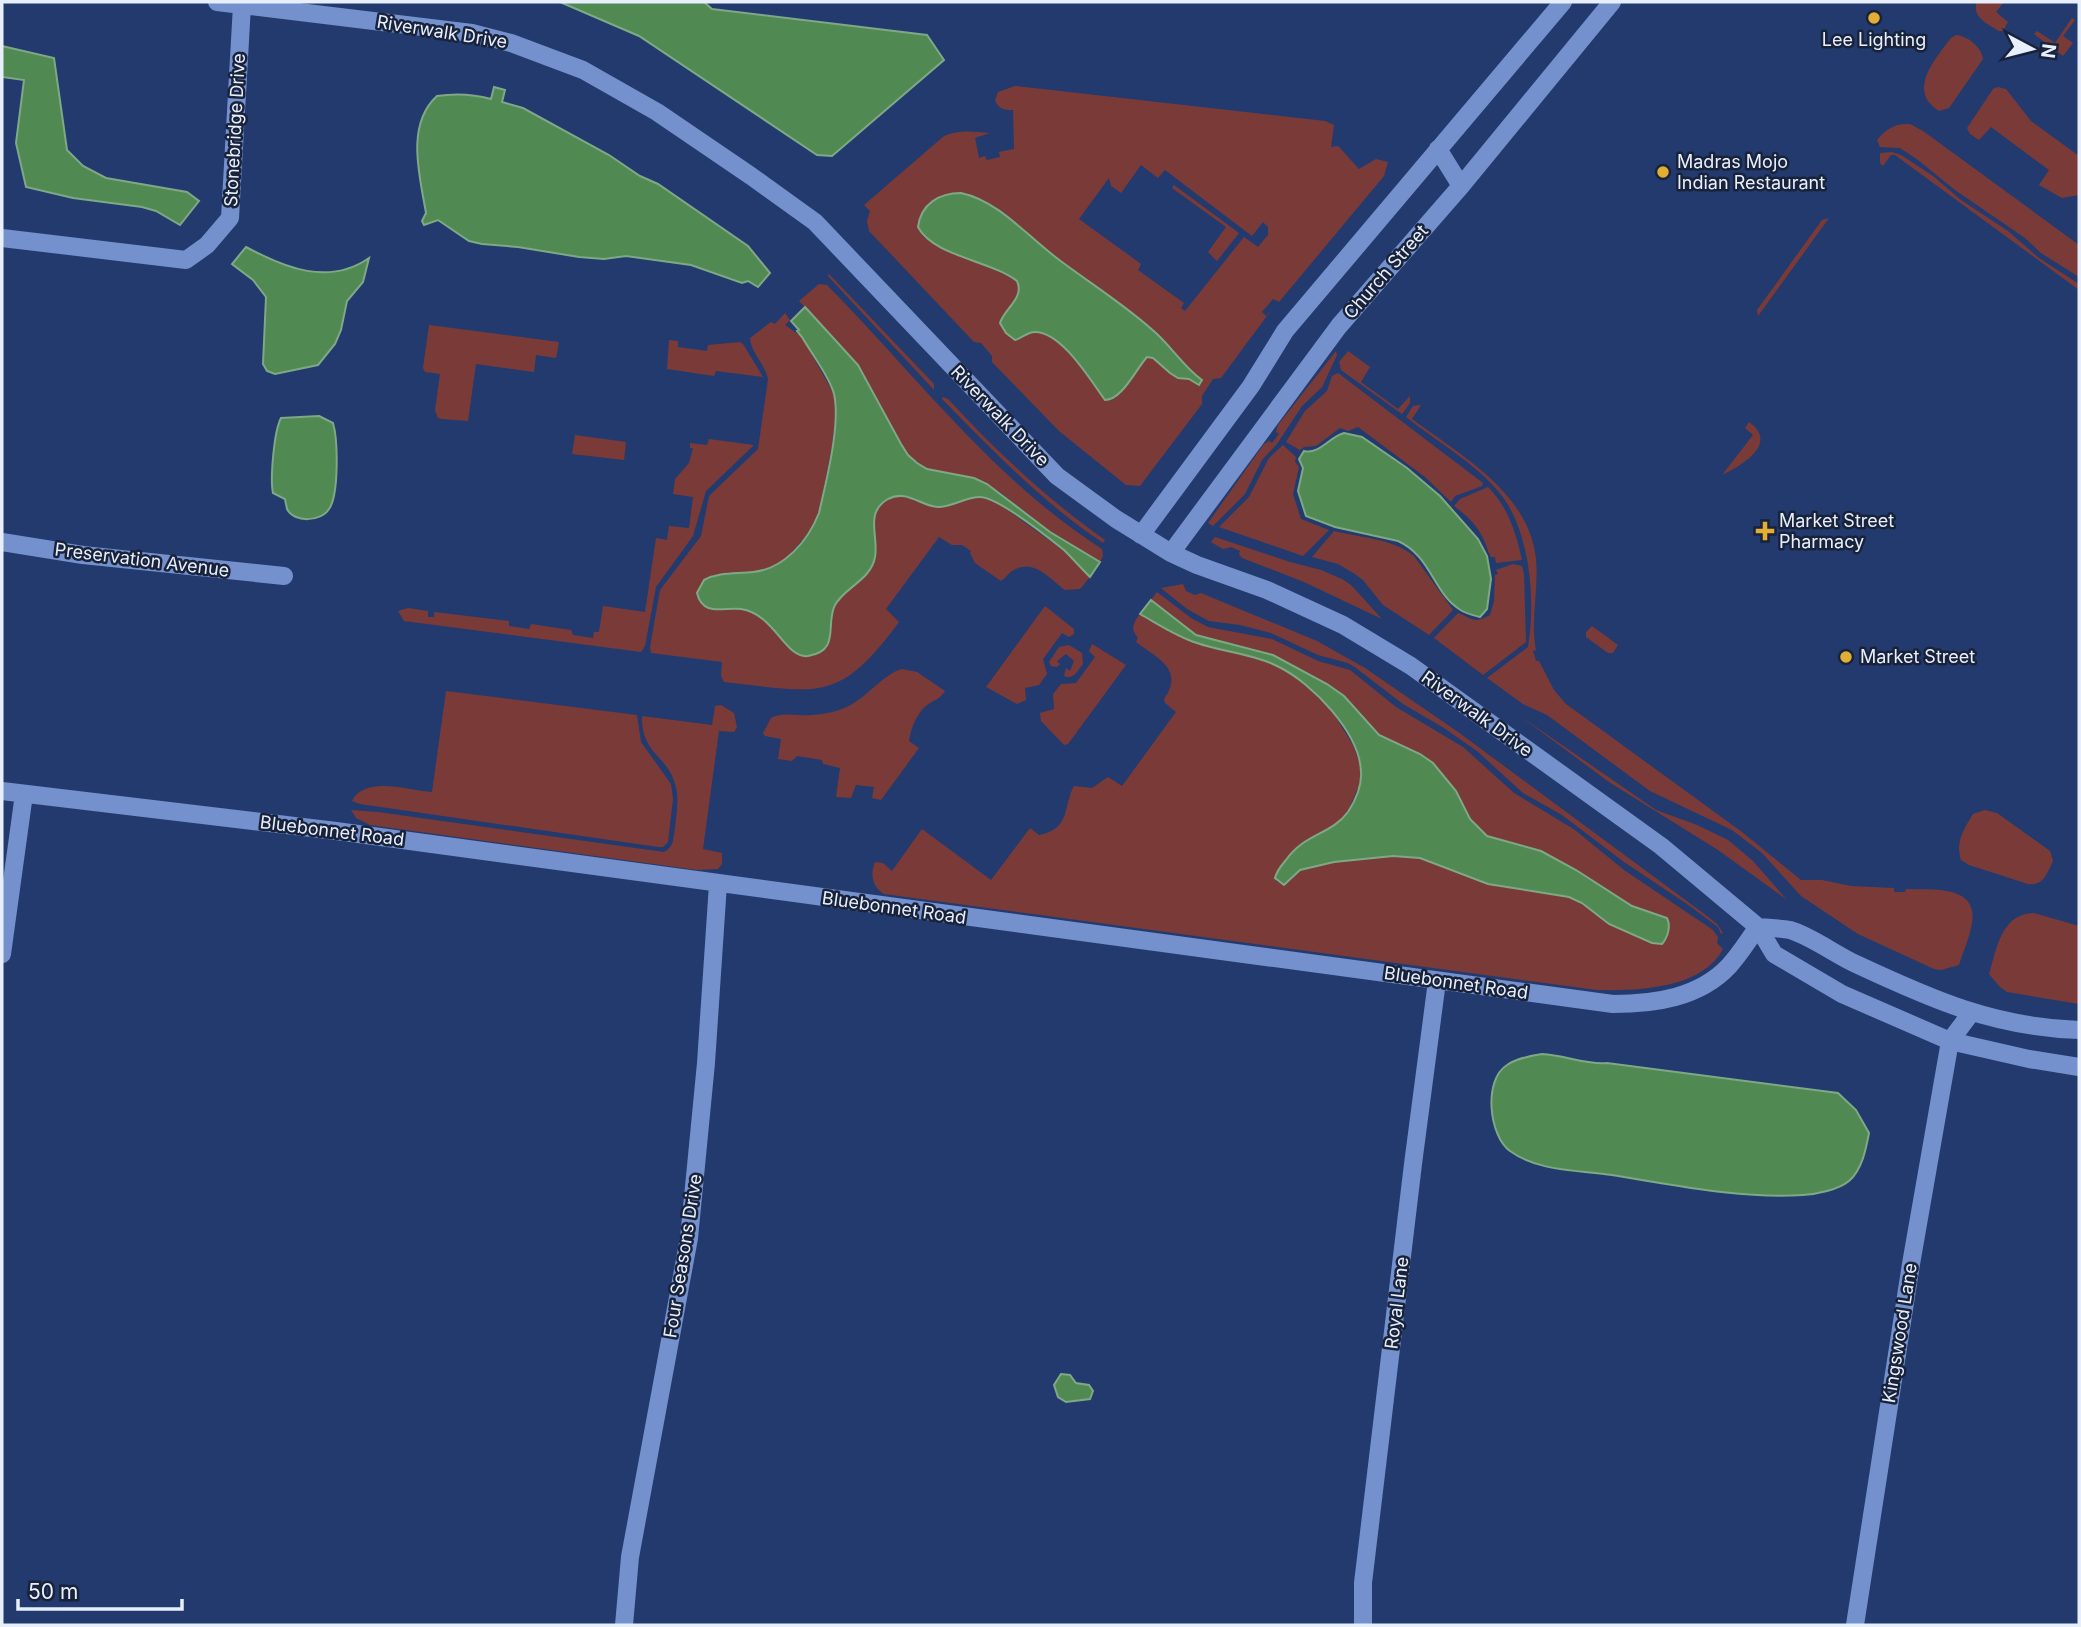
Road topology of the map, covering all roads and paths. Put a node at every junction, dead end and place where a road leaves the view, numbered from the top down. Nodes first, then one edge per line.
1 (217, 2) edge
2 (1563, 2) edge
3 (1612, 2) edge
4 (242, 5) junction
5 (1438, 149) junction
6 (1422, 167) junction
7 (1461, 186) junction
8 (2, 238) edge
9 (1141, 535) junction
10 (2, 542) edge
11 (1171, 552) junction
12 (284, 576) dead end
13 (2, 791) edge
14 (24, 793) junction
15 (718, 884) junction
16 (1758, 926) junction
17 (2, 954) edge
18 (1437, 981) junction
19 (1971, 1013) junction
20 (2079, 1030) edge
21 (1950, 1041) junction
22 (2079, 1067) edge
23 (624, 1625) edge
24 (1363, 1625) edge
25 (1855, 1625) edge

1 - 4 street, Riverwalk Drive
2 - 5 street
3 - 7 street, Church Street
4 - 8 street, Stonebridge Drive
4 - 9 street, Riverwalk Drive
5 - 6 street
5 - 7 street
6 - 7 street
6 - 9 street
7 - 11 street, Church Street
9 - 11 street, Riverwalk Drive
10 - 12 street, Preservation Avenue
11 - 16 street, Riverwalk Drive
13 - 14 street, Bluebonnet Road
14 - 15 street, Bluebonnet Road
14 - 17 street
15 - 18 street, Bluebonnet Road
15 - 23 street, Four Seasons Drive
16 - 18 street, Bluebonnet Road
16 - 19 street
16 - 21 street
18 - 24 street, Royal Lane
19 - 20 street
19 - 21 street
21 - 22 street
21 - 25 street, Kingswood Lane

